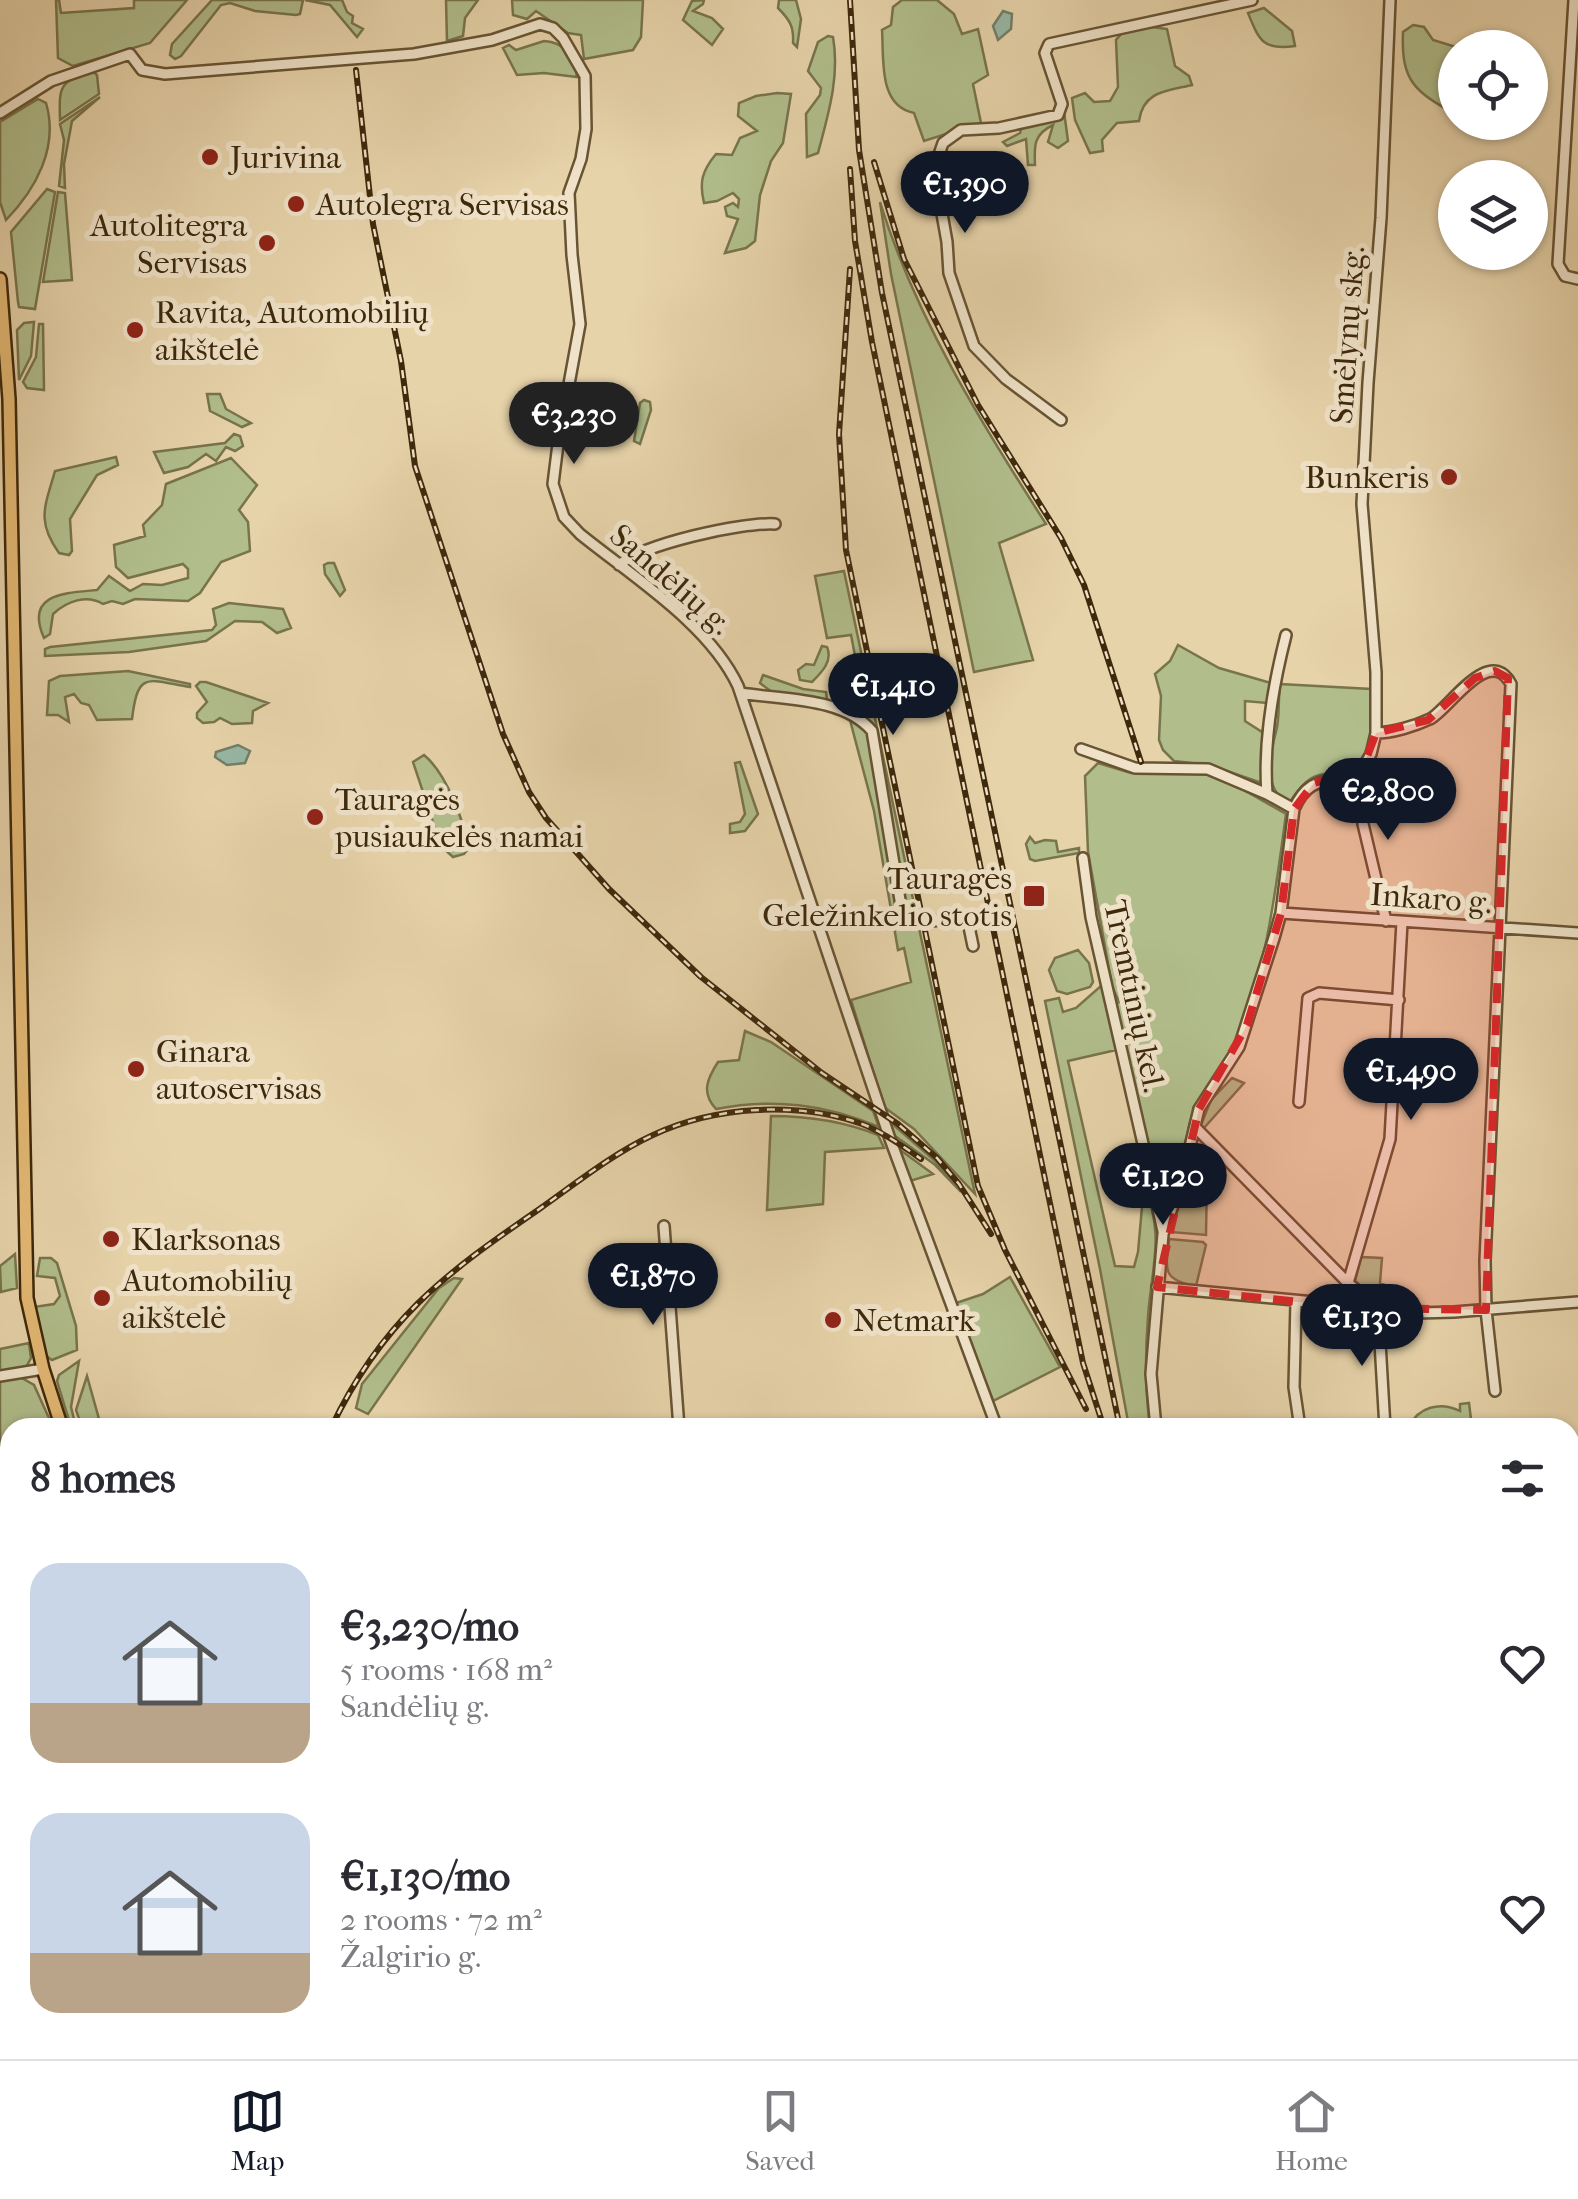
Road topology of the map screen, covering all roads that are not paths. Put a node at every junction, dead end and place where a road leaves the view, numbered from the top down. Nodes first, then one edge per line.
1 (1202, 0) edge
2 (1252, 0) edge
3 (1390, 0) edge
4 (1574, 0) edge
5 (1202, 13) junction
6 (0, 113) edge
7 (0, 279) edge
8 (1578, 279) edge
9 (1061, 420) dead end
10 (775, 524) dead end
11 (619, 565) junction
12 (1286, 636) dead end
13 (741, 693) junction
14 (1376, 732) junction
15 (1081, 749) dead end
16 (1362, 768) junction
17 (1267, 794) junction
18 (1294, 809) junction
19 (1082, 858) dead end
20 (1281, 913) junction
21 (1386, 920) junction
22 (1402, 922) junction
23 (1501, 928) junction
24 (1578, 933) edge
25 (973, 946) dead end
26 (1399, 1000) junction
27 (1300, 1102) dead end
28 (1195, 1127) junction
29 (1156, 1202) junction
30 (1174, 1203) junction
31 (664, 1226) dead end
32 (1163, 1234) junction
33 (1348, 1283) junction
34 (1157, 1288) junction
35 (1296, 1302) junction
36 (1578, 1302) edge
37 (1337, 1306) junction
38 (1378, 1308) junction
39 (1486, 1310) junction
40 (43, 1370) junction
41 (0, 1376) edge
42 (1495, 1391) dead end
43 (59, 1418) edge
44 (678, 1418) edge
45 (992, 1418) edge
46 (1155, 1418) edge
47 (1299, 1418) edge
48 (1384, 1418) edge

1 - 5 street
2 - 5 street
3 - 14 street, Smėlynų skg.
4 - 8 street
5 - 9 street
6 - 11 street, Sandėlių g.
7 - 40 main road
10 - 11 street
11 - 13 street, Sandėlių g.
12 - 17 street
13 - 25 street
13 - 45 street, Sandėlių g.
14 - 16 street
14 - 23 street
15 - 17 street
16 - 18 street
16 - 21 street
17 - 18 street
18 - 20 street, Tremtinių kel.
19 - 29 street, Tremtinių kel.
20 - 21 street, Inkaro g.
20 - 28 street, Tremtinių kel.
21 - 22 street, Inkaro g.
22 - 23 street, Inkaro g.
22 - 26 street
23 - 24 street, Inkaro g.
23 - 39 street
26 - 27 street
26 - 33 street
28 - 30 street, Tremtinių kel.
28 - 33 street
29 - 30 street
29 - 32 street, Tremtinių kel.
30 - 32 street, Tremtinių kel.
31 - 44 street
32 - 34 street, Tremtinių kel.
33 - 37 street
33 - 38 street
34 - 35 street
34 - 46 street, Tremtinių kel.
35 - 37 street
35 - 47 street
36 - 39 street
37 - 38 street
38 - 39 street
38 - 48 street
39 - 42 street
40 - 41 street
40 - 43 main road

